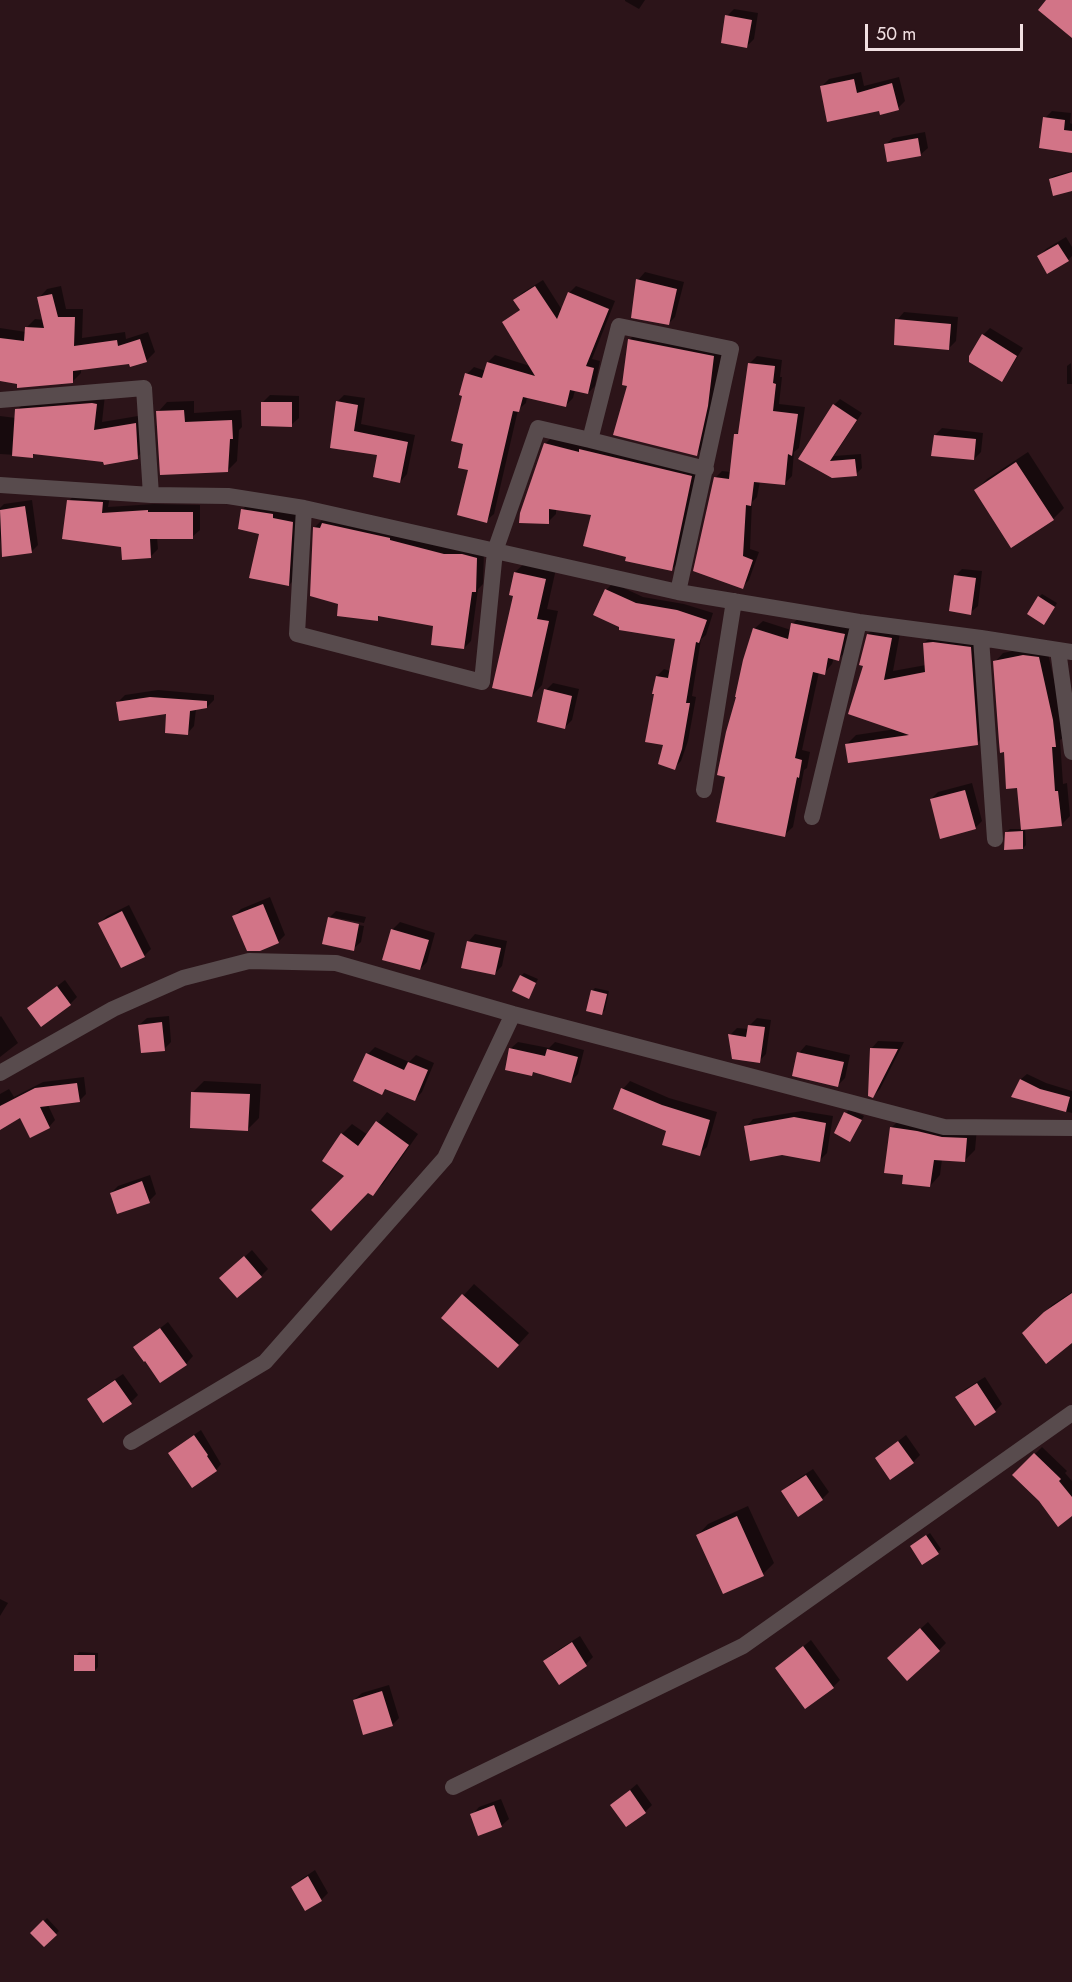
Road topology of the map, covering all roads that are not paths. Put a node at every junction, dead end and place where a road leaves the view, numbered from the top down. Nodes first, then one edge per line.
1 (0, 399) edge
2 (590, 440) junction
3 (706, 469) junction
4 (0, 485) edge
5 (151, 495) junction
6 (304, 508) junction
7 (495, 551) junction
8 (678, 592) junction
9 (734, 601) junction
10 (859, 622) junction
11 (981, 638) junction
12 (1065, 651) edge
13 (1072, 752) edge
14 (704, 790) dead end
15 (812, 817) dead end
16 (995, 839) dead end
17 (513, 1014) junction
18 (0, 1073) edge
19 (1072, 1128) edge
20 (1072, 1413) edge
21 (131, 1442) dead end
22 (453, 1787) dead end

1 - 5 street
2 - 3 street
2 - 3 street
2 - 7 street
3 - 8 street
4 - 5 street
5 - 6 street
6 - 7 street
6 - 7 street
7 - 8 street
8 - 9 street
9 - 10 street
9 - 14 street
10 - 11 street
10 - 15 street
11 - 12 street
11 - 16 street
12 - 13 street
17 - 18 street
17 - 19 street
17 - 21 street
20 - 22 street

